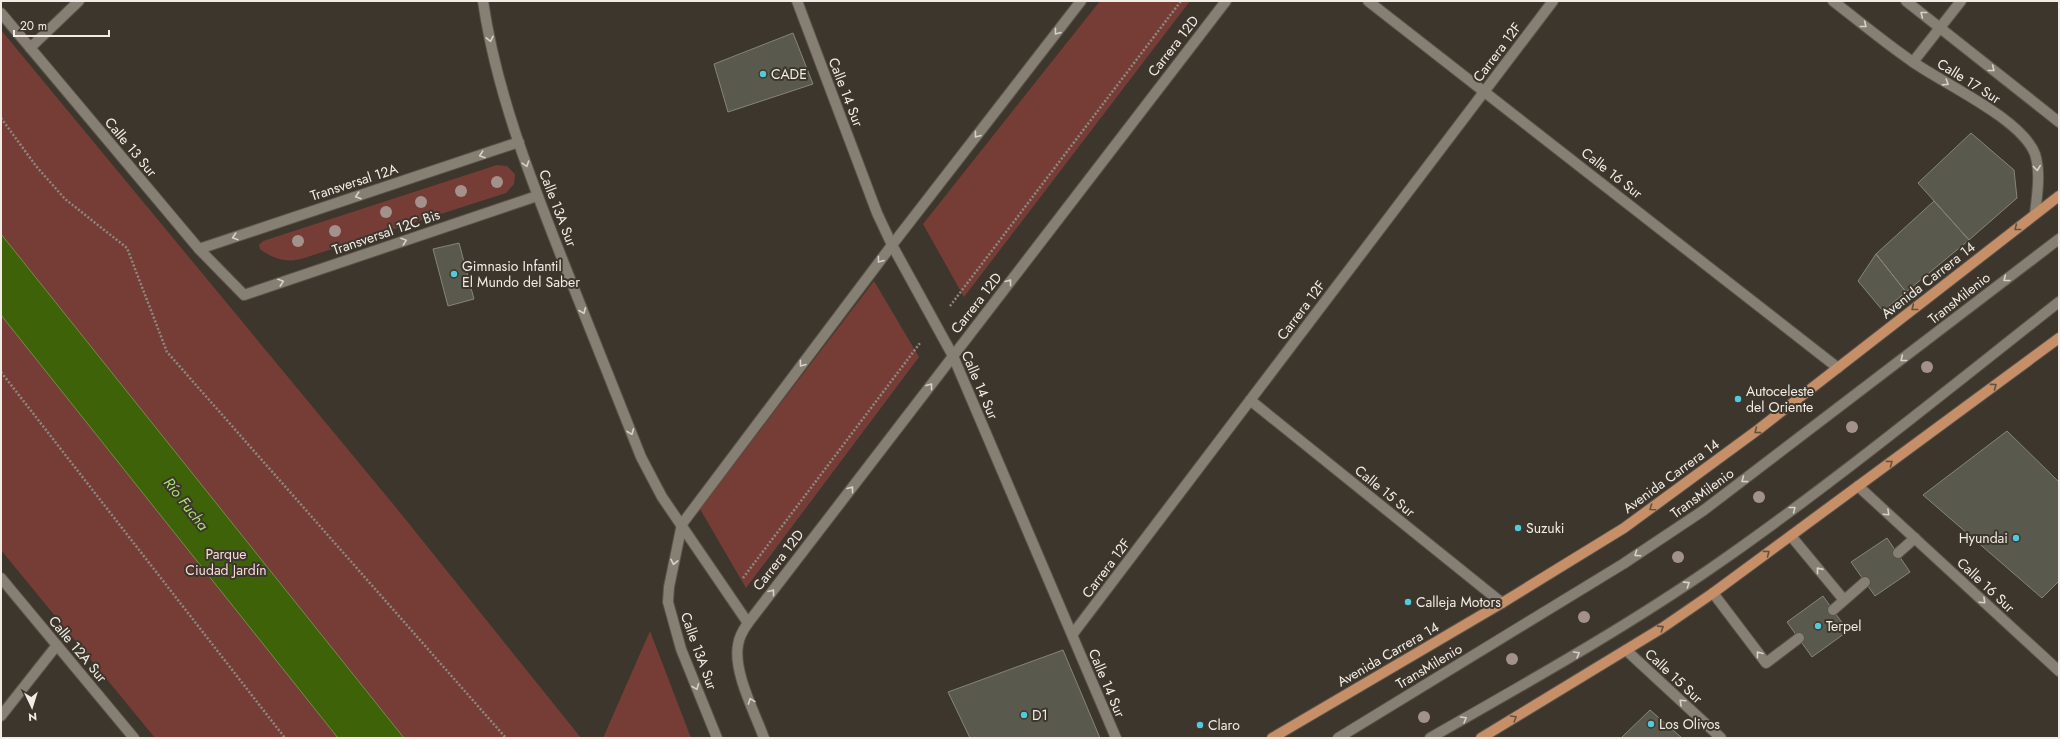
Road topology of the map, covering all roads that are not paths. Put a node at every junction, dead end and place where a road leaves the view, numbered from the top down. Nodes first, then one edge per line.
1 (79, 1) edge
2 (483, 1) edge
3 (797, 1) edge
4 (1081, 1) edge
5 (1226, 1) edge
6 (1368, 1) edge
7 (1553, 1) edge
8 (1833, 1) edge
9 (1906, 1) edge
10 (1961, 1) edge
11 (1, 13) edge
12 (1940, 28) junction
13 (30, 48) junction
14 (1912, 62) junction
15 (1484, 92) junction
16 (2059, 122) edge
17 (519, 142) junction
18 (537, 196) junction
19 (2059, 196) edge
20 (2035, 214) junction
21 (2059, 239) edge
22 (892, 245) junction
23 (199, 249) junction
24 (244, 295) joint
25 (2059, 302) edge
26 (2059, 338) edge
27 (953, 356) junction
28 (1838, 368) junction
29 (1250, 400) junction
30 (1858, 486) junction
31 (682, 524) junction
32 (1791, 536) junction
33 (1914, 538) junction
34 (1898, 553) dead end
35 (1, 578) edge
36 (1865, 582) dead end
37 (1712, 593) junction
38 (1844, 600) junction
39 (1502, 603) junction
40 (1833, 610) dead end
41 (748, 623) junction
42 (1072, 635) junction
43 (1799, 638) dead end
44 (57, 645) junction
45 (1626, 650) junction
46 (2059, 671) edge
47 (1, 716) edge
48 (134, 738) edge
49 (717, 738) edge
50 (764, 738) edge
51 (1116, 738) edge
52 (1272, 738) edge
53 (1338, 738) edge
54 (1430, 738) edge
55 (1481, 738) edge
56 (1721, 738) edge

1 - 13 street
2 -> 17 street, Calle 13A Sur
3 - 22 street, Calle 14 Sur
4 -> 22 street
27 -> 5 street, Carrera 12D
6 - 15 street, Calle 16 Sur
7 - 15 street, Carrera 12F
8 -> 14 street, Calle 17 Sur
12 -> 9 street, Calle 17 Sur
10 - 12 street
11 - 13 street, Calle 13 Sur
12 - 14 street
12 -> 16 street, Calle 17 Sur
13 - 23 street, Calle 13 Sur
14 -> 20 street, Calle 17 Sur
15 - 28 street, Calle 16 Sur
15 - 29 street, Carrera 12F
17 -> 18 street, Calle 13A Sur
17 -> 23 street, Transversal 12A
24 -> 18 street, Transversal 12C Bis
18 -> 31 street, Calle 13A Sur
19 - 20 main road, Avenida Carrera 14
20 -> 28 main road, Avenida Carrera 14
21 -> 53 street, TransMilenio
22 - 27 street, Calle 14 Sur
22 -> 31 street
23 - 24 street, Calle 13 Sur
54 -> 25 street
30 -> 26 main road
41 -> 27 street, Carrera 12D
27 - 42 street, Calle 14 Sur
28 -> 39 main road, Avenida Carrera 14
29 - 39 street, Calle 15 Sur
29 - 42 street, Carrera 12F
30 - 32 main road
30 -> 33 street, Calle 16 Sur
31 - 41 street, Calle 13A Sur
31 -> 49 street, Calle 13A Sur
37 -> 32 main road
38 -> 32 street
33 - 34 street
33 -> 46 street, Calle 16 Sur
35 - 44 street, Calle 12A Sur
36 - 38 street
43 -> 37 street
45 -> 37 main road
38 - 40 street
39 - 52 main road, Avenida Carrera 14
50 -> 41 street
42 - 51 street, Calle 14 Sur
44 - 47 street
44 - 48 street, Calle 12A Sur
55 -> 45 main road
56 -> 45 street, Calle 15 Sur

